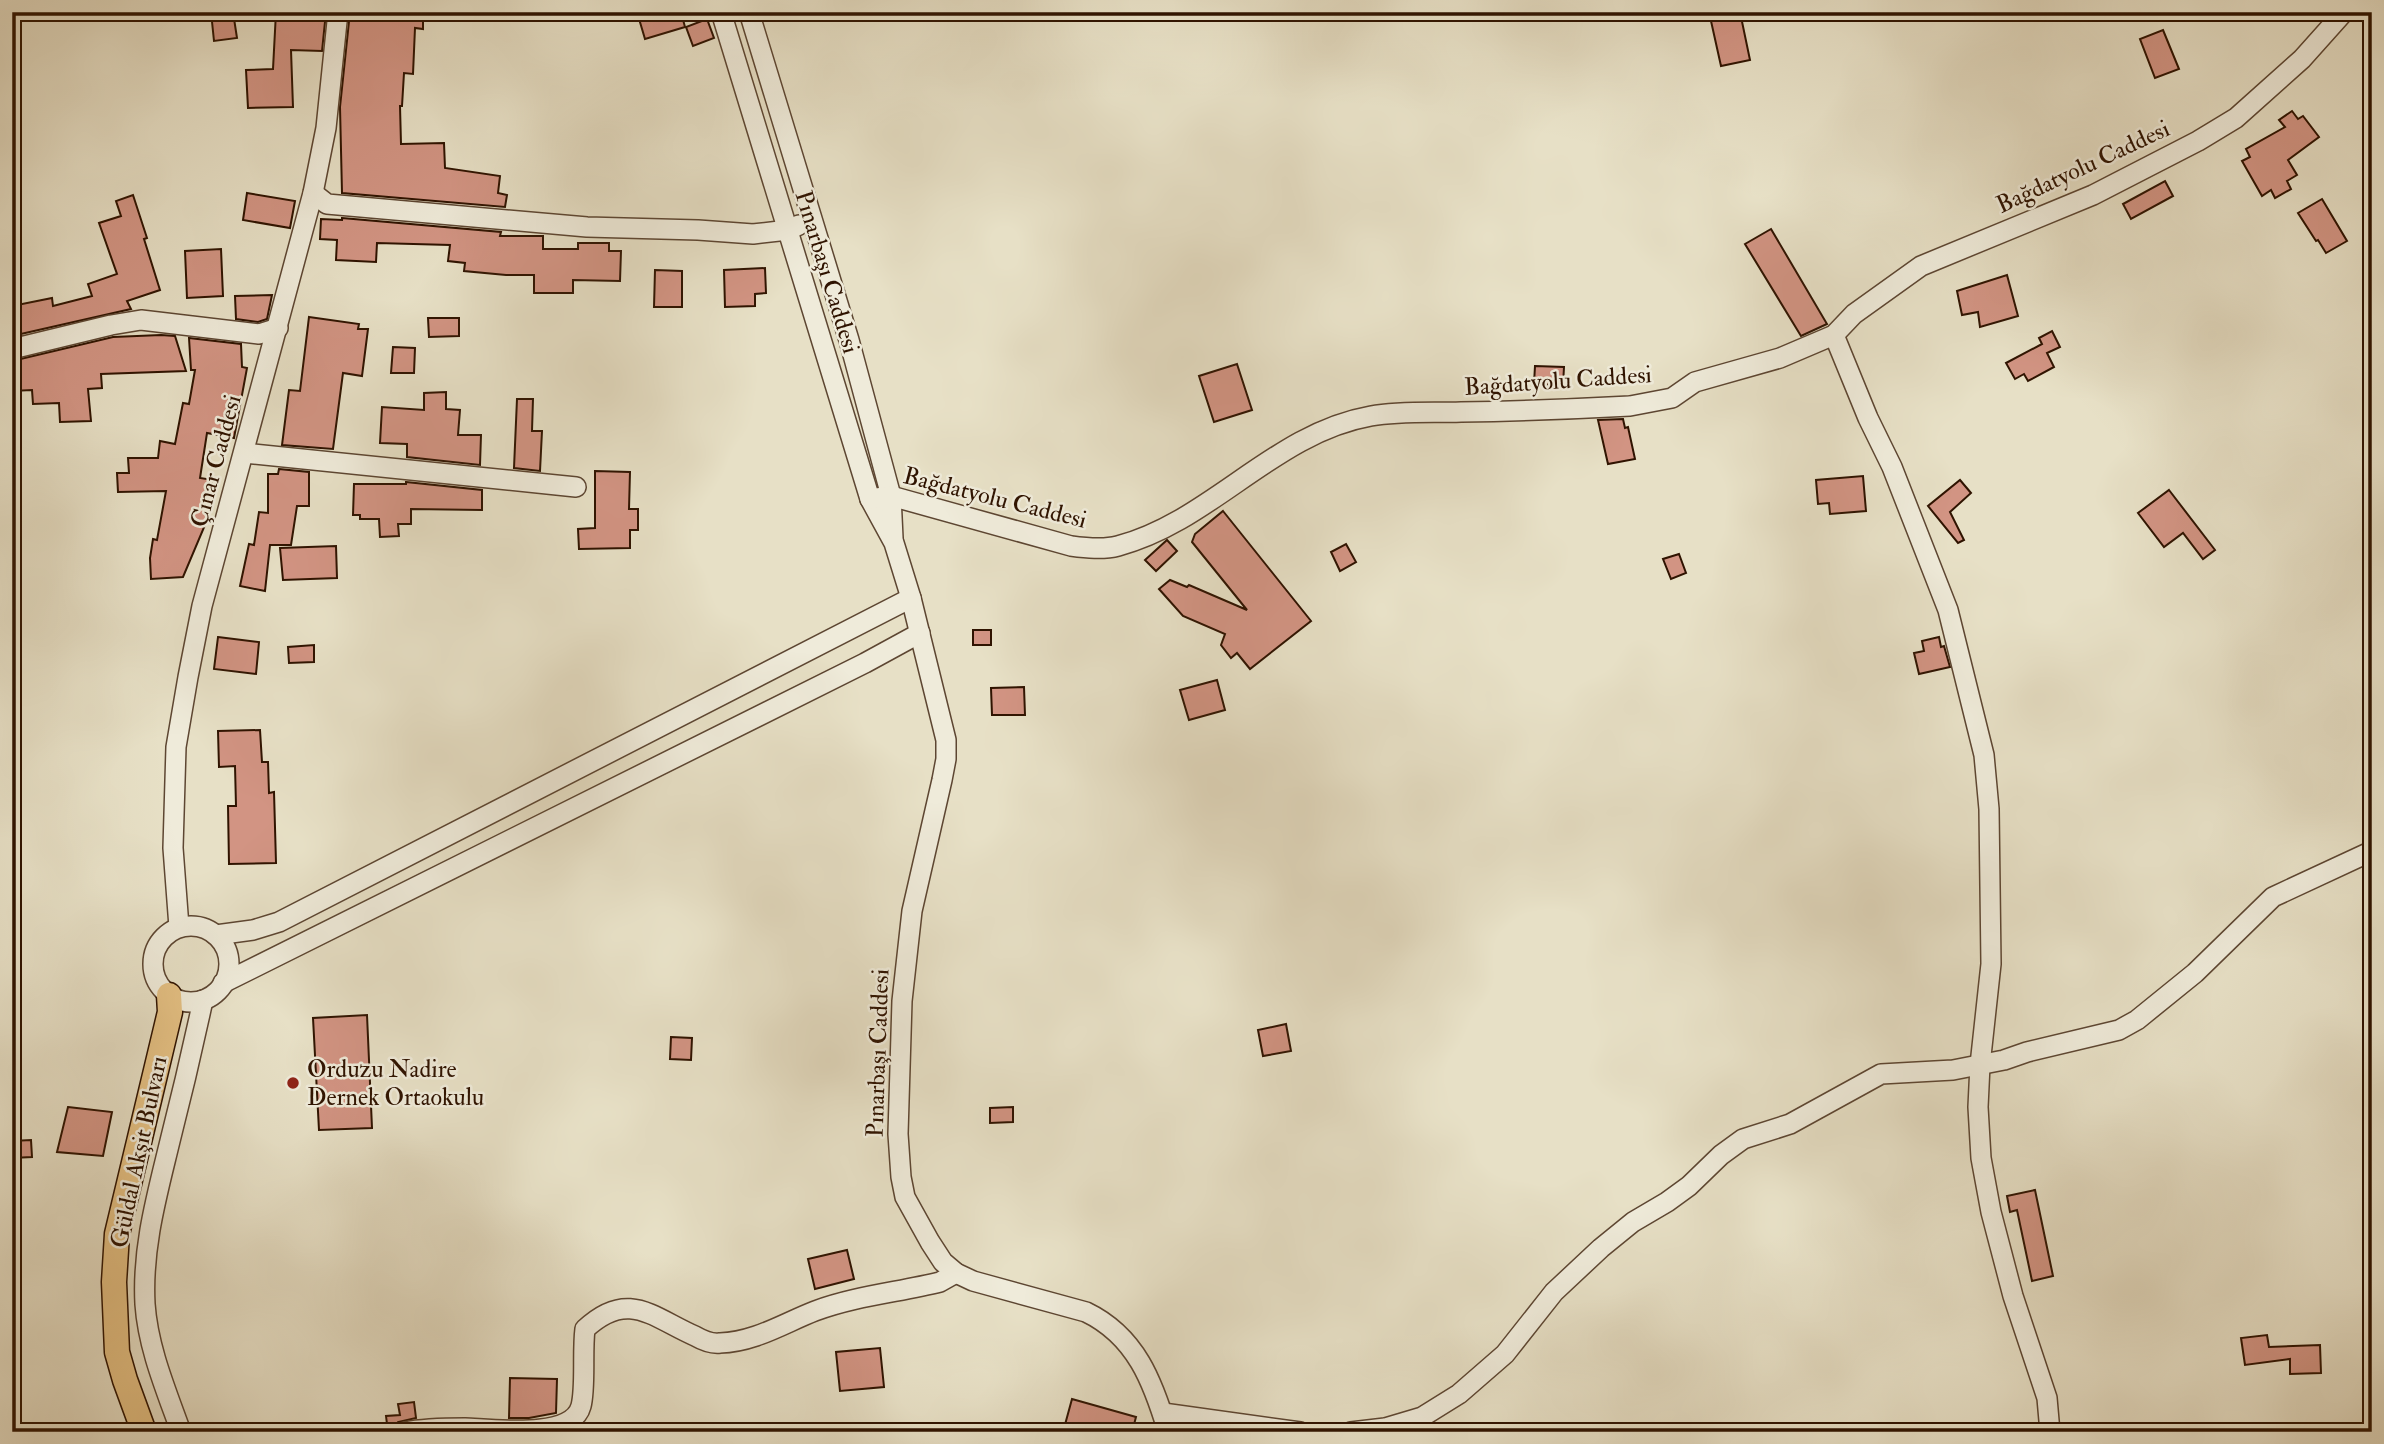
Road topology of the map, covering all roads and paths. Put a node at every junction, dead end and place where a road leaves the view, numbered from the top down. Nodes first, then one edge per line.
1 (338, 12) edge
2 (721, 12) edge
3 (748, 12) edge
4 (2344, 12) edge
5 (313, 193) junction
6 (812, 220) junction
7 (788, 230) junction
8 (278, 328) junction
9 (1834, 335) junction
10 (12, 349) edge
11 (244, 453) junction
12 (576, 487) dead end
13 (891, 495) junction
14 (870, 499) junction
15 (894, 543) junction
16 (911, 598) junction
17 (920, 633) junction
18 (2372, 851) edge
19 (179, 927) junction
20 (216, 935) junction
21 (223, 984) junction
22 (169, 995) junction
23 (203, 1000) junction
24 (1980, 1065) junction
25 (956, 1273) junction
26 (1166, 1422) edge
27 (144, 1432) edge
28 (181, 1432) edge
29 (405, 1432) edge
30 (1300, 1432) edge
31 (1351, 1432) edge
32 (2050, 1432) edge

1 - 5 street, Çınar Caddesi
2 - 7 street, Pınarbaşı Caddesi
3 - 6 street, Pınarbaşı Caddesi
4 - 9 street, Bağdatyolu Caddesi
5 - 7 street
5 - 8 street, Çınar Caddesi
6 - 7 street
6 - 13 street, Pınarbaşı Caddesi
7 - 14 street, Pınarbaşı Caddesi
8 - 10 street
8 - 11 street, Çınar Caddesi
9 - 13 street, Bağdatyolu Caddesi
9 - 24 street
11 - 12 street
11 - 19 street, Çınar Caddesi
13 - 14 street, Bağdatyolu Caddesi
13 - 15 street, Pınarbaşı Caddesi
14 - 15 street, Pınarbaşı Caddesi
15 - 16 street, Pınarbaşı Caddesi
16 - 17 street, Pınarbaşı Caddesi
16 - 20 street
17 - 21 street
17 - 25 street, Pınarbaşı Caddesi
18 - 24 street
19 - 20 street
19 - 22 street
20 - 21 street
21 - 23 street
22 - 23 street
22 - 27 main road, Güldal Akşit Bulvarı
23 - 28 street
24 - 31 street
24 - 32 street
25 - 26 street, Pınarbaşı Caddesi
25 - 29 street
26 - 30 street

